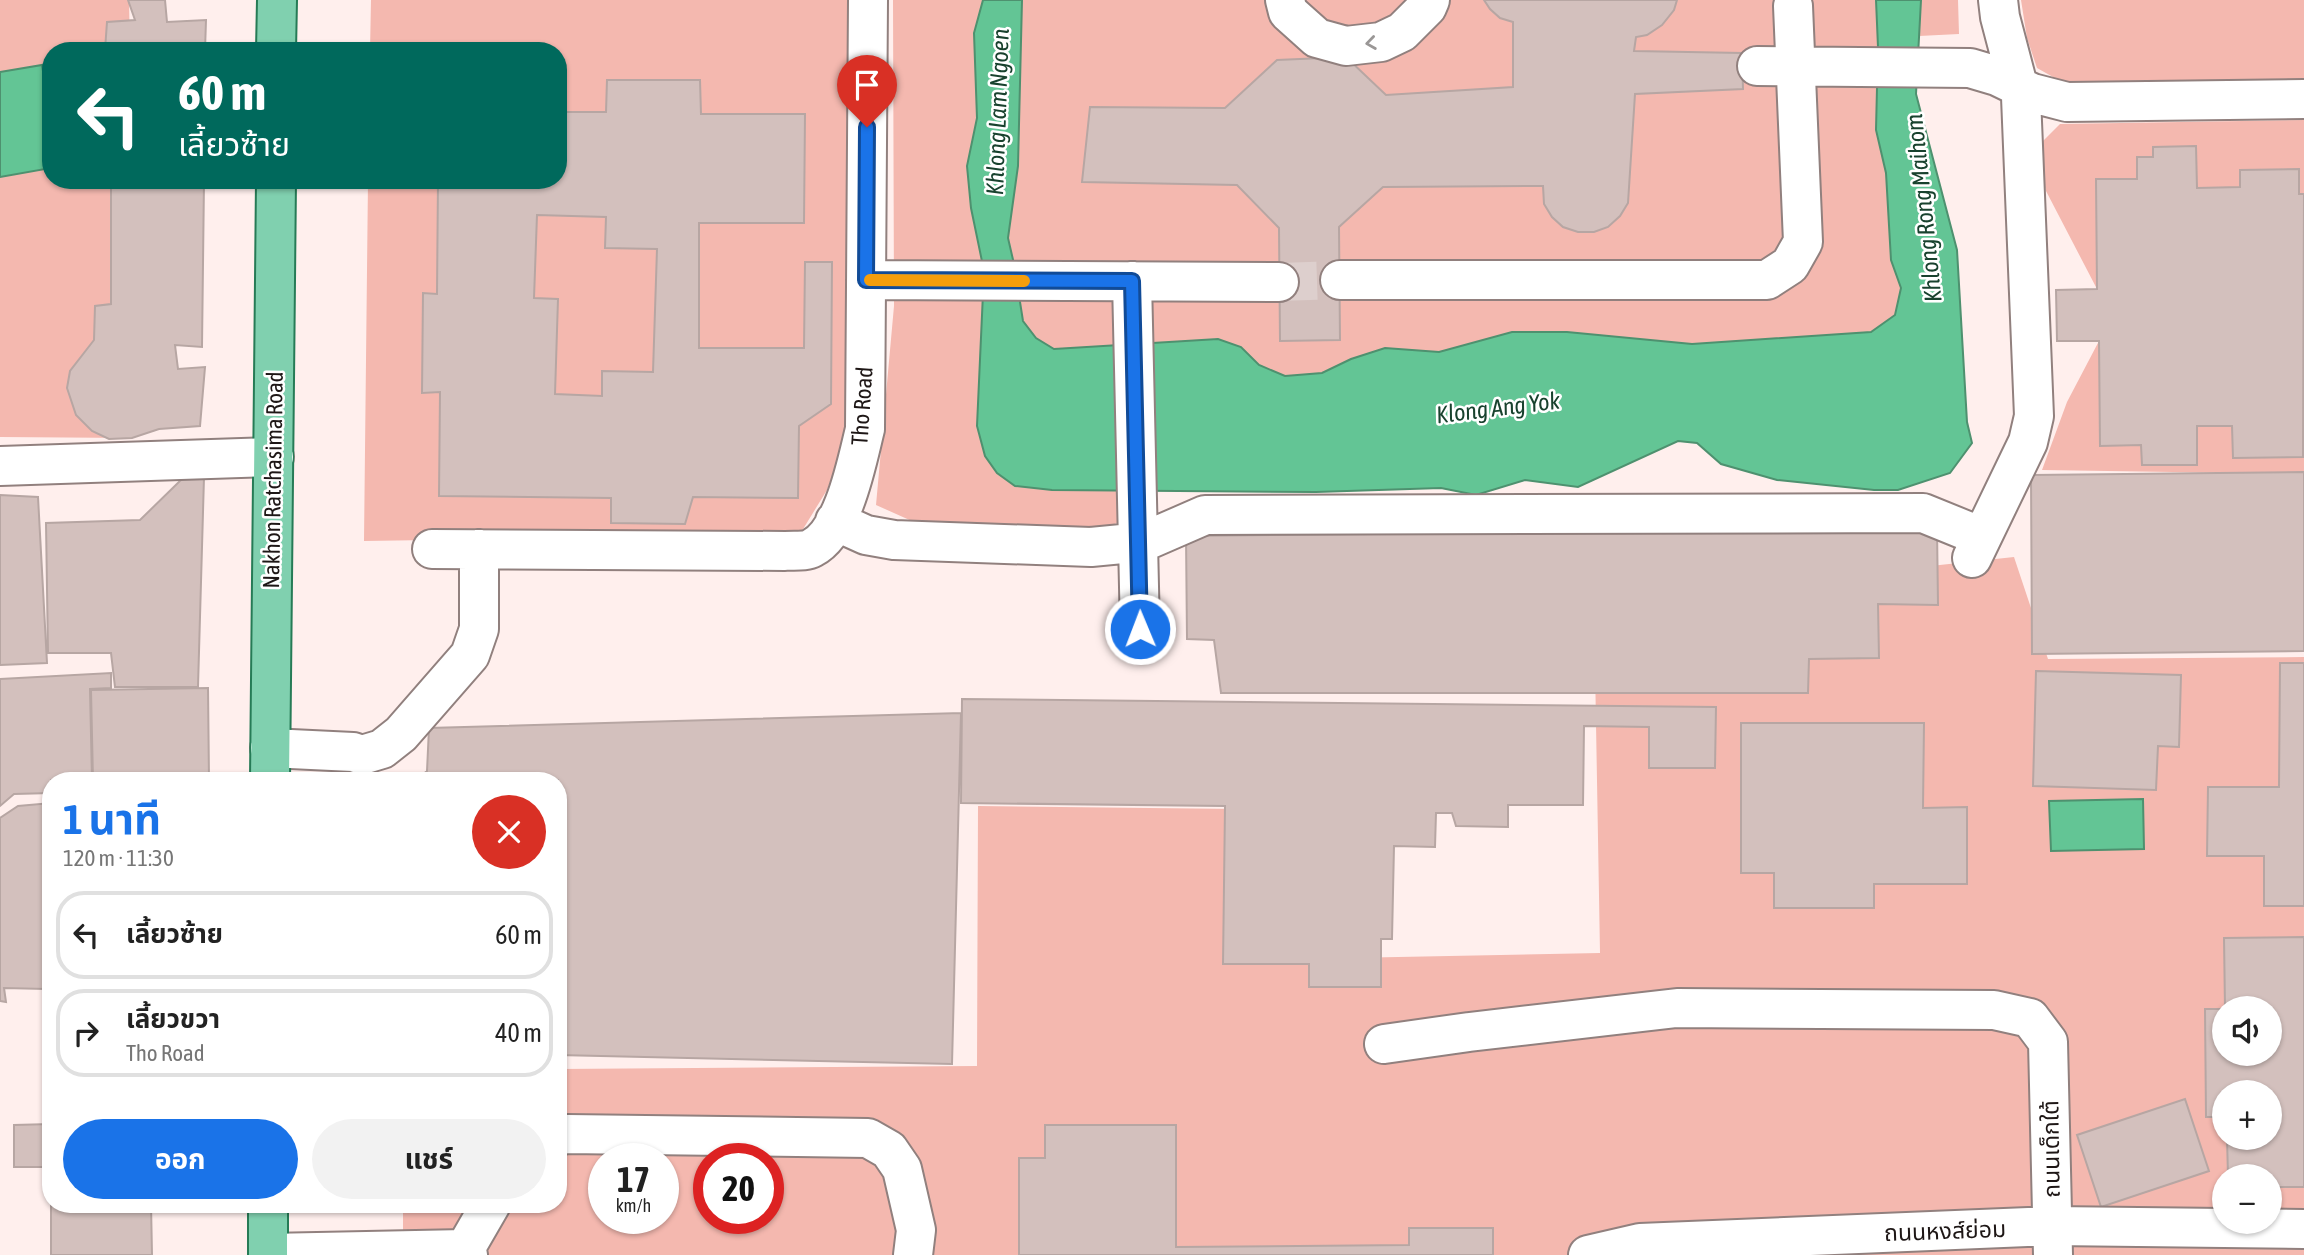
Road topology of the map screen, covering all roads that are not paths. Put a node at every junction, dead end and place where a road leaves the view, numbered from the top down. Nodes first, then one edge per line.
1 (276, 0) edge
2 (868, 0) edge
3 (1284, 0) edge
4 (1430, 0) edge
5 (1998, 0) edge
6 (1793, 6) dead end
7 (276, 42) edge
8 (1757, 66) dead end
9 (1795, 66) junction
10 (2018, 86) junction
11 (2304, 99) edge
12 (275, 189) edge
13 (866, 280) junction
14 (1340, 280) tunnel mouth
15 (1279, 282) tunnel mouth
16 (1133, 299) junction
17 (274, 457) junction
18 (0, 466) edge
19 (835, 521) junction
20 (1138, 530) junction
21 (479, 549) junction
22 (432, 550) dead end
23 (1140, 629) dead end
24 (270, 764) edge
25 (1384, 1044) dead end
26 (567, 1133) edge
27 (268, 1213) edge
28 (486, 1213) edge
29 (2304, 1229) edge
30 (2053, 1241) edge
31 (466, 1252) edge
32 (268, 1254) edge
33 (913, 1255) edge
34 (1588, 1255) edge

1 - 7 main road
2 - 13 lane, Tho Road
4 -> 3 lane
5 - 10 lane
6 - 9 lane
8 - 9 lane
9 - 10 lane
9 - 14 lane
10 - 11 lane
10 - 20 lane
12 - 17 main road, Nakhon Ratchasima Road
13 - 16 lane
13 - 19 lane, Tho Road
15 - 16 lane
16 - 20 lane
17 - 18 lane
17 - 24 main road, Nakhon Ratchasima Road
19 - 20 lane
19 - 21 lane, Tho Road
20 - 23 lane
21 - 22 lane, Tho Road
21 - 24 lane
25 - 30 lane, ถนนเด็กใต้
26 - 33 lane
27 - 32 main road
28 - 31 lane
29 - 30 lane, ถนนหงส์ย่อม
30 - 34 lane, ถนนหงส์ย่อม
31 - 32 lane

